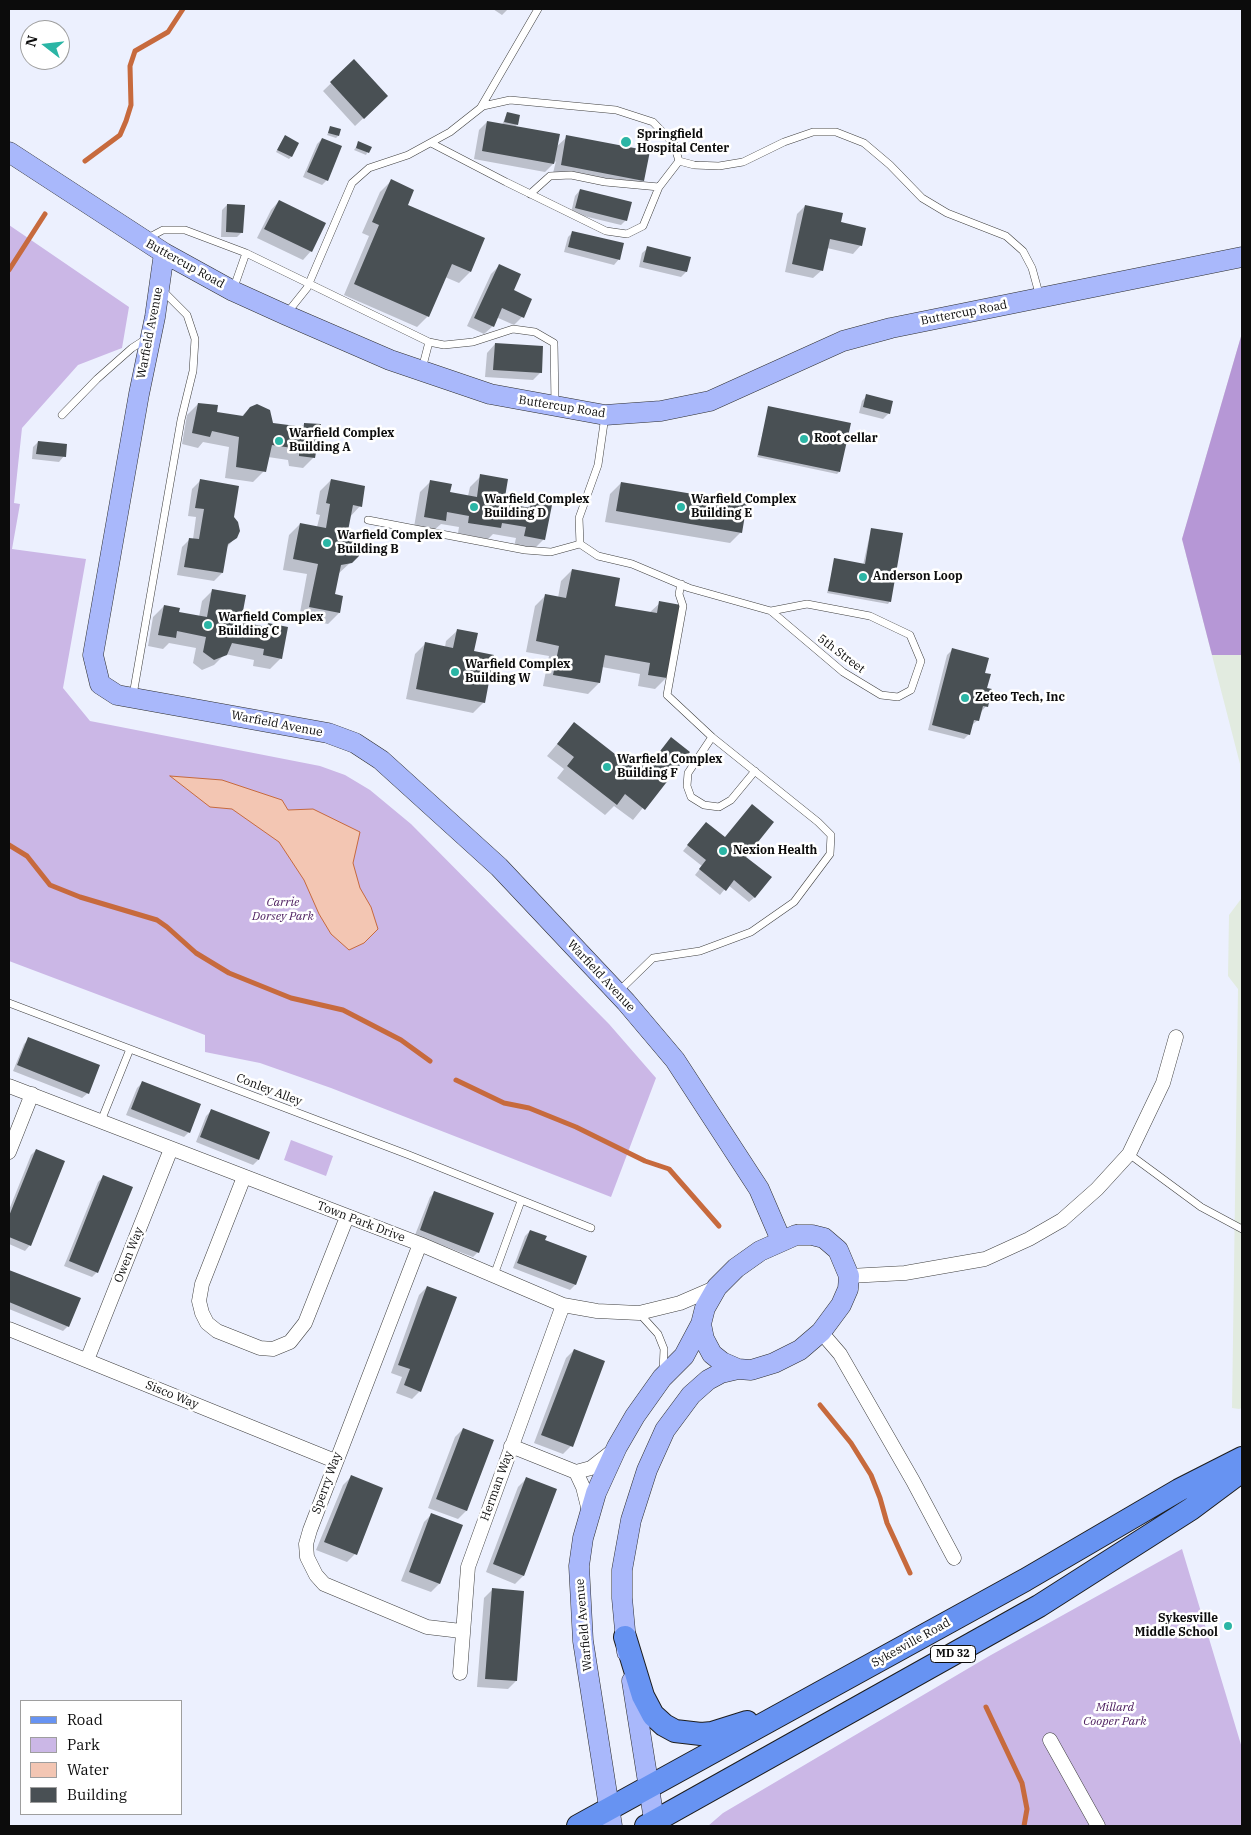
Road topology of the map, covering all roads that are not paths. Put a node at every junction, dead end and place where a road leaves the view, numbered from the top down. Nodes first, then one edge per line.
1 (538, 9) edge
2 (481, 108) junction
3 (431, 143) junction
4 (9, 152) edge
5 (679, 161) junction
6 (659, 187) junction
7 (530, 194) junction
8 (143, 240) junction
9 (164, 253) junction
10 (246, 253) junction
11 (1242, 257) edge
12 (308, 284) junction
13 (159, 288) junction
14 (233, 291) junction
15 (1040, 298) junction
16 (286, 316) junction
17 (151, 337) junction
18 (429, 342) junction
19 (422, 372) junction
20 (555, 407) junction
21 (62, 415) dead end
22 (605, 415) junction
23 (368, 520) dead end
24 (580, 544) junction
25 (681, 584) junction
26 (771, 611) junction
27 (133, 698) junction
28 (712, 736) junction
29 (754, 771) junction
30 (617, 993) junction
31 (9, 1003) edge
32 (1176, 1037) dead end
33 (130, 1049) junction
34 (9, 1086) edge
35 (32, 1094) junction
36 (101, 1121) junction
37 (171, 1149) junction
38 (9, 1152) edge
39 (1129, 1154) junction
40 (244, 1177) junction
41 (521, 1201) junction
42 (347, 1216) junction
43 (591, 1228) dead end
44 (1242, 1229) edge
45 (781, 1240) junction
46 (420, 1244) junction
47 (494, 1275) junction
48 (849, 1276) junction
49 (718, 1287) junction
50 (563, 1305) junction
51 (639, 1313) junction
52 (702, 1324) junction
53 (9, 1329) edge
54 (821, 1332) junction
55 (87, 1360) junction
56 (738, 1369) junction
57 (662, 1378) junction
58 (511, 1446) junction
59 (617, 1447) junction
60 (1242, 1458) edge
61 (335, 1461) junction
62 (1242, 1471) edge
63 (576, 1472) junction
64 (590, 1512) junction
65 (954, 1558) dead end
66 (462, 1631) junction
67 (625, 1637) junction
68 (460, 1673) dead end
69 (798, 1706) junction
70 (1050, 1740) dead end
71 (649, 1787) junction
72 (610, 1817) edge
73 (652, 1825) edge
74 (578, 1826) edge
75 (1098, 1826) edge

1 - 2 lane
2 - 3 lane
2 - 5 lane
3 - 7 lane
3 - 12 lane
4 - 8 street, Buttercup Road
5 - 6 lane
5 - 15 lane
6 - 7 lane
6 - 7 lane
8 - 9 street, Buttercup Road
8 - 10 lane
9 - 13 street, Warfield Avenue
9 - 14 street, Buttercup Road
10 - 12 lane
10 - 14 lane
11 - 15 street, Buttercup Road
12 - 16 lane
12 - 18 lane
13 - 17 street, Warfield Avenue
13 - 27 lane
14 - 16 street, Buttercup Road
15 - 22 street, Buttercup Road
16 - 19 street, Buttercup Road
17 - 21 lane
17 - 27 street, Warfield Avenue
18 - 19 lane
18 - 20 lane
19 - 20 street, Buttercup Road
20 - 22 street, Buttercup Road
22 - 24 lane
23 - 24 lane
24 - 25 lane, 5th Street
25 - 26 lane, 5th Street
25 - 28 lane
26 - 26 lane, 5th Street
27 - 30 street, Warfield Avenue
28 - 29 lane
28 - 29 lane
29 - 30 lane
30 - 45 street, Warfield Avenue
31 - 33 lane, Conley Alley
32 - 39 street
33 - 36 lane
33 - 41 lane, Conley Alley
34 - 35 street, Town Park Drive
35 - 36 street, Town Park Drive
35 - 38 street
36 - 37 street, Town Park Drive
37 - 40 street, Town Park Drive
37 - 55 street, Owen Way
39 - 44 lane
39 - 48 street
40 - 42 street, Town Park Drive
40 - 42 street
41 - 43 lane, Conley Alley
41 - 47 lane
42 - 46 street, Town Park Drive
45 - 48 street
45 - 49 street
46 - 47 street, Town Park Drive
46 - 61 street, Sperry Way
47 - 50 street, Town Park Drive
48 - 54 street
49 - 51 street, Town Park Drive
49 - 52 street
50 - 51 street, Town Park Drive
50 - 58 street, Herman Way
51 - 57 lane
52 - 56 street
52 - 57 street, Warfield Avenue
53 - 55 street, Sisco Way
54 - 56 street
54 - 65 street
55 - 61 street, Sisco Way
56 - 67 street
57 - 59 street, Warfield Avenue
58 - 63 street
58 - 66 street, Herman Way
59 - 63 street
59 - 64 street, Warfield Avenue
60 - 69 main road, Sykesville Road / MD 32
61 - 66 street, Sperry Way
62 - 73 main road, MD 32
63 - 64 street
64 - 72 street, Warfield Avenue
66 - 68 street, Herman Way
67 - 69 main road
67 - 71 street
69 - 71 main road, Sykesville Road / MD 32
70 - 75 street
71 - 72 main road, Sykesville Road / MD 32
71 - 73 street
72 - 74 main road, Sykesville Road / MD 32

